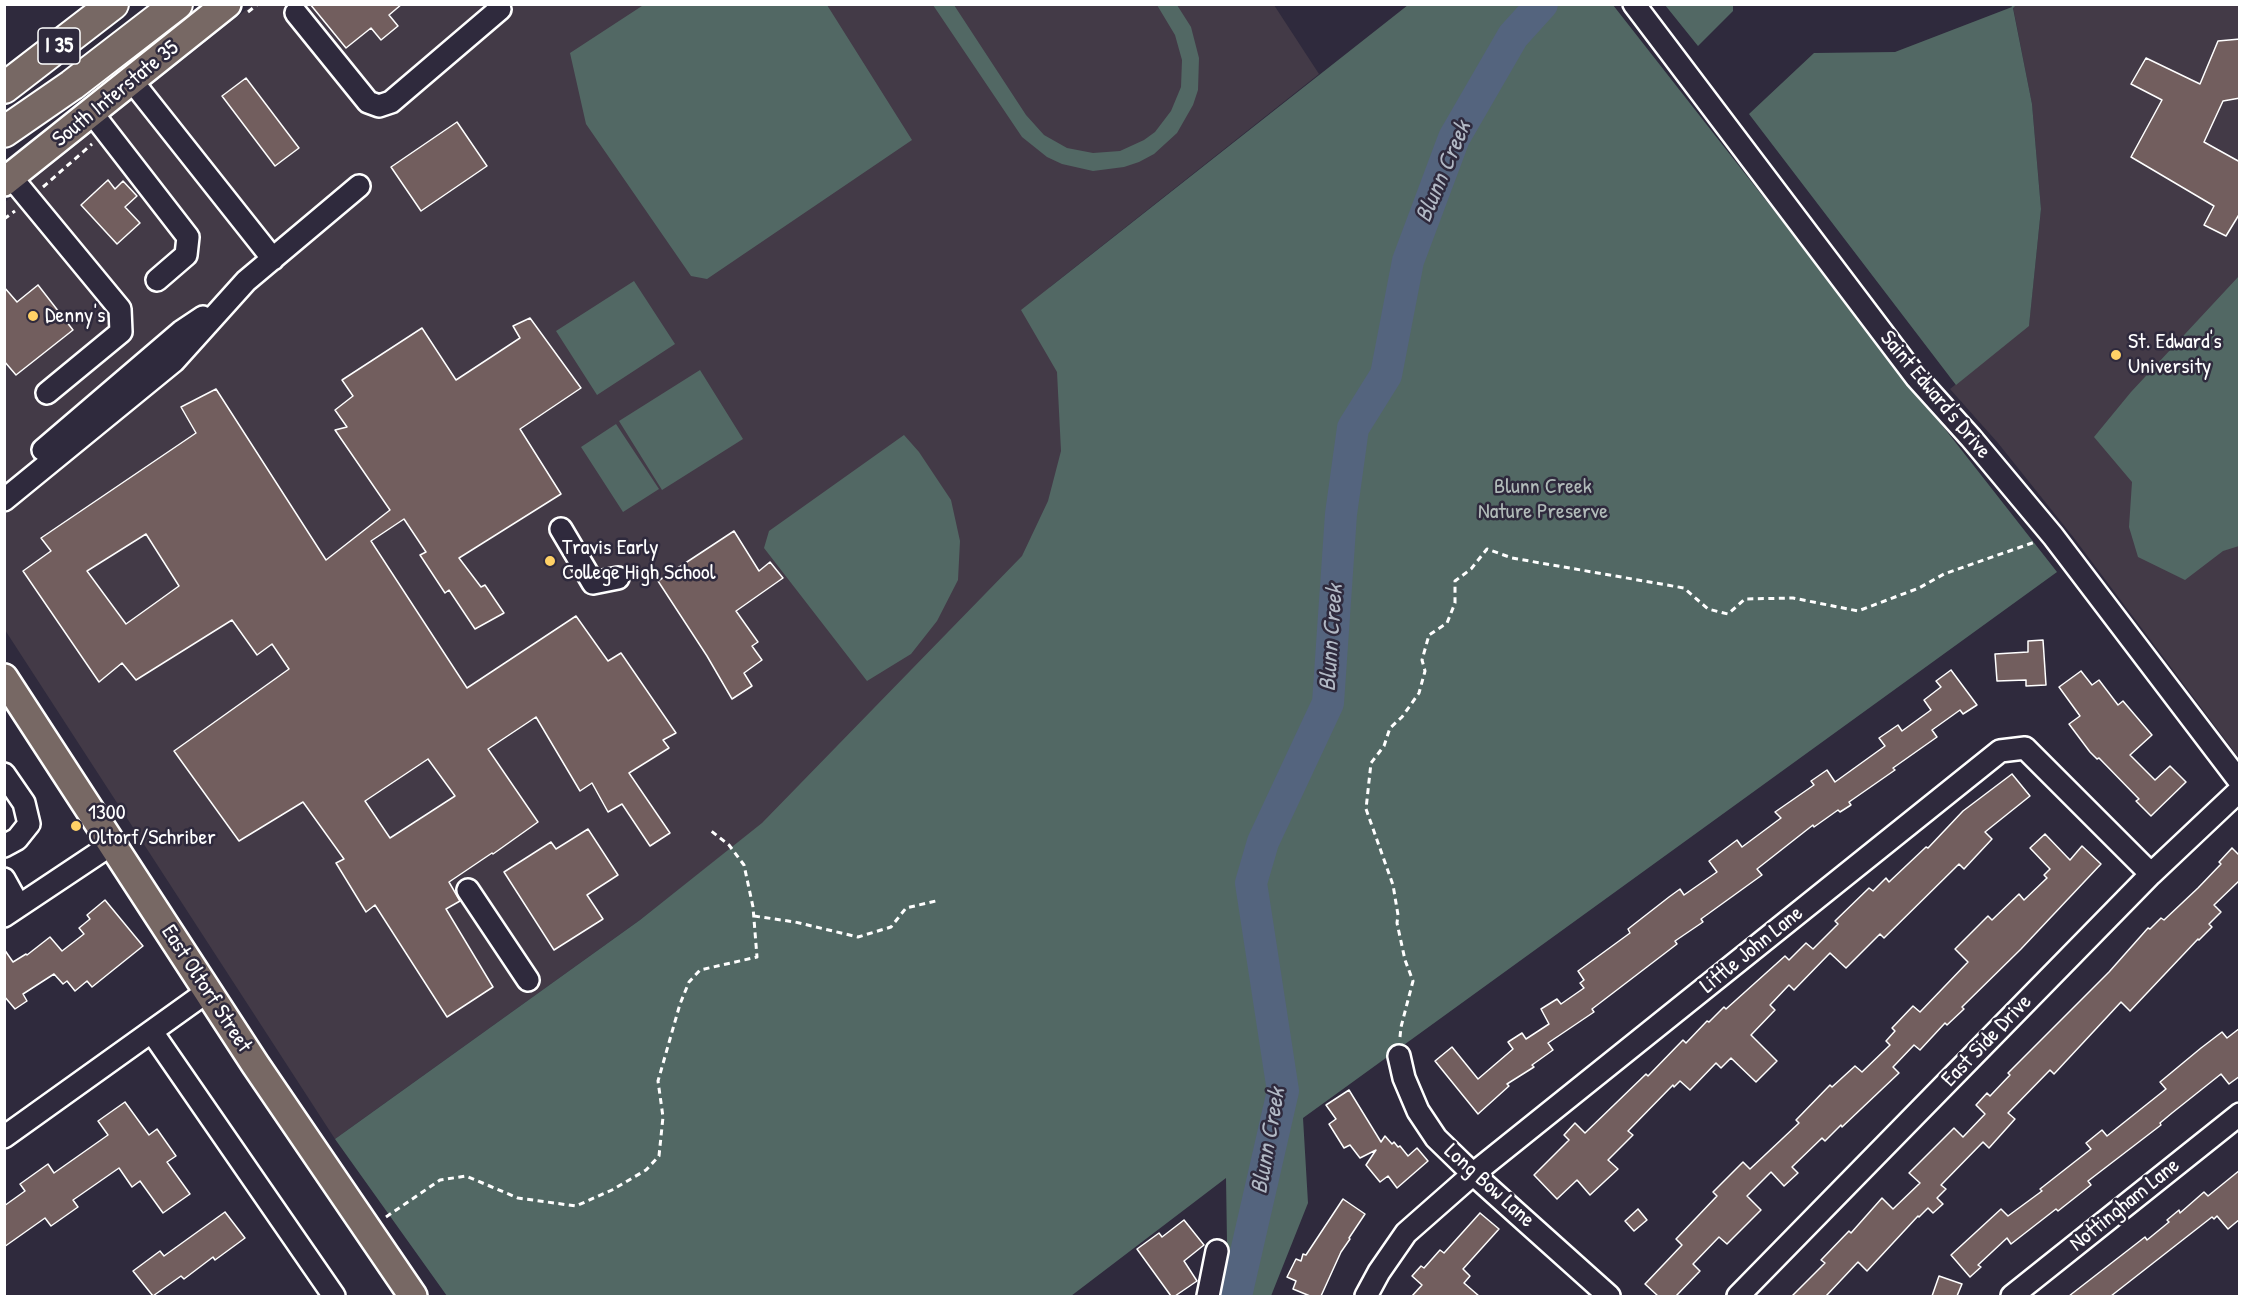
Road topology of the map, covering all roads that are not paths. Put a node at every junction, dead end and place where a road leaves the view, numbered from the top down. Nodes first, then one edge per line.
1 (113, 4) edge
2 (177, 4) edge
3 (227, 4) edge
4 (1634, 4) edge
5 (501, 6) edge
6 (296, 13) dead end
7 (132, 81) junction
8 (4, 88) edge
9 (92, 113) junction
10 (4, 132) edge
11 (8, 180) edge
12 (358, 186) dead end
13 (273, 259) junction
14 (157, 280) dead end
15 (227, 303) junction
16 (47, 393) dead end
17 (4, 483) edge
18 (4, 500) edge
19 (561, 529) dead end
20 (618, 578) dead end
21 (4, 678) edge
22 (4, 774) edge
23 (2240, 782) edge
24 (2240, 789) edge
25 (112, 844) junction
26 (4, 846) edge
27 (2151, 873) junction
28 (4, 879) edge
29 (468, 890) dead end
30 (12, 911) edge
31 (528, 980) dead end
32 (208, 991) junction
33 (152, 1032) junction
34 (1399, 1056) road end
35 (2240, 1114) edge
36 (4, 1137) edge
37 (1473, 1174) junction
38 (1217, 1251) dead end
39 (404, 1293) edge
40 (334, 1296) edge
41 (1208, 1296) edge
42 (1366, 1296) edge
43 (1609, 1296) edge
44 (1738, 1296) edge
45 (2012, 1296) edge

1 - 8 highway, I 35
2 - 10 highway
3 - 7 main road, South Interstate 35
4 - 23 street, Saint Edward's Drive
5 - 6 street
7 - 9 main road, South Interstate 35
7 - 13 street
9 - 11 main road, South Interstate 35
9 - 14 street
11 - 16 street
12 - 13 street
13 - 15 street
15 - 17 street
15 - 18 street
19 - 20 street
21 - 25 main road, East Oltorf Street
22 - 26 street
24 - 27 street, East Side Drive
25 - 30 street
25 - 32 main road, East Oltorf Street
27 - 37 street, Little John Lane
27 - 44 street, East Side Drive
28 - 30 street
29 - 31 street
32 - 33 street
32 - 39 main road, East Oltorf Street
33 - 36 street
33 - 40 street
34 - 37 street, Long Bow Lane
35 - 45 street, Nottingham Lane
37 - 42 street, Little John Lane
37 - 43 street, Long Bow Lane
38 - 41 street

